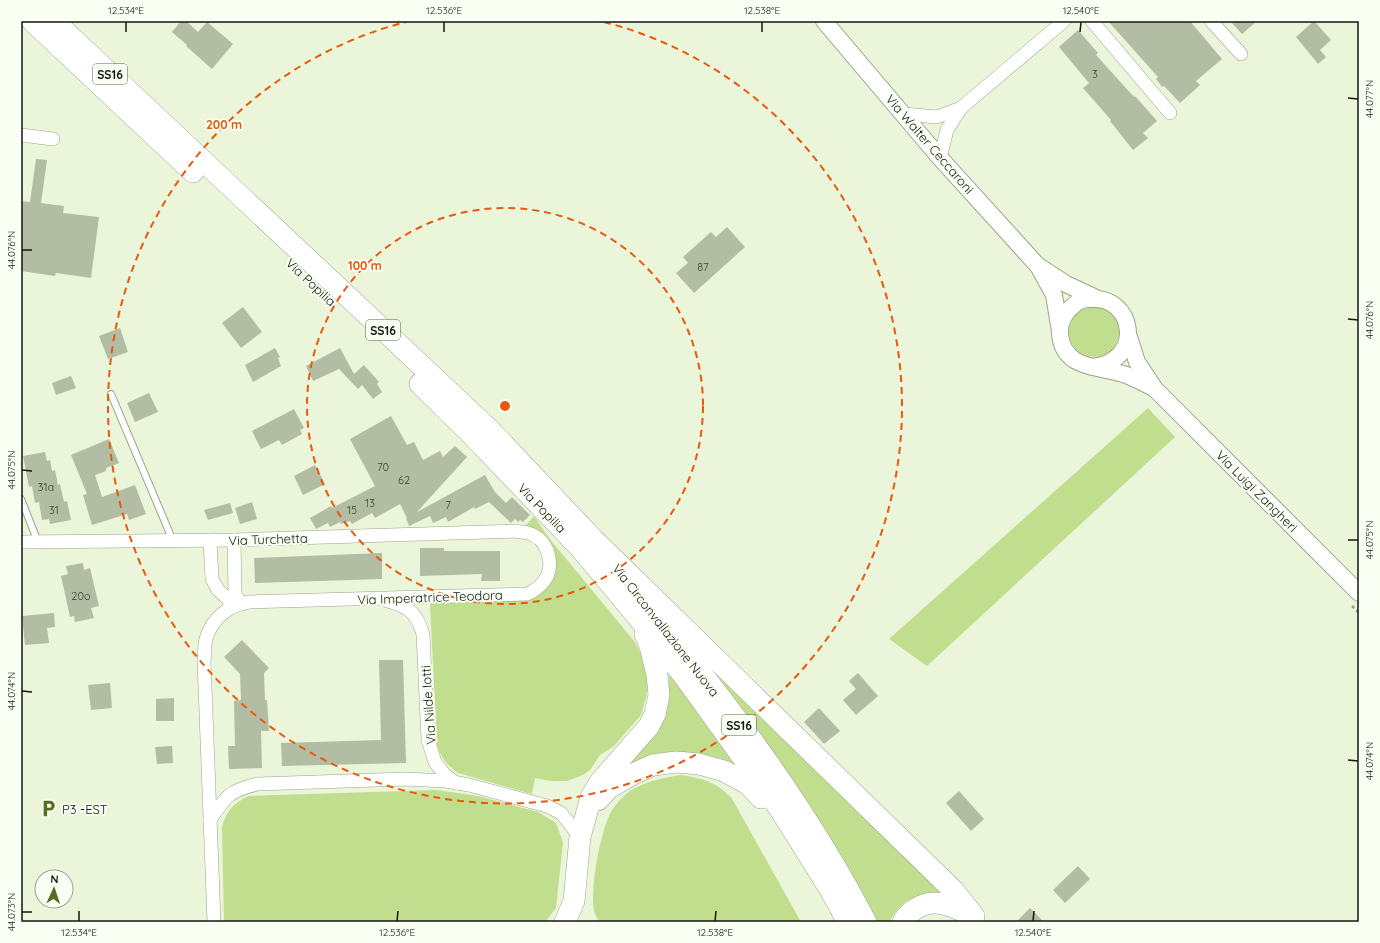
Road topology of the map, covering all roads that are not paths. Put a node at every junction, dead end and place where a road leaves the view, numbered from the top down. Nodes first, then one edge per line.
1 (32, 21) edge
2 (54, 21) edge
3 (824, 21) edge
4 (1064, 21) edge
5 (1092, 21) edge
6 (1211, 21) edge
7 (1241, 54) dead end
8 (961, 108) junction
9 (1170, 113) dead end
10 (904, 114) junction
11 (21, 135) edge
12 (53, 139) dead end
13 (940, 158) junction
14 (1038, 266) junction
15 (1096, 298) junction
16 (1060, 330) junction
17 (1128, 334) junction
18 (1092, 367) junction
19 (1155, 389) junction
20 (111, 394) dead end
21 (21, 499) edge
22 (516, 531) joint
23 (210, 540) junction
24 (234, 540) junction
25 (173, 541) junction
26 (21, 542) edge
27 (38, 542) junction
28 (588, 545) junction
29 (1359, 593) edge
30 (379, 599) junction
31 (237, 605) junction
32 (636, 615) junction
33 (457, 783) junction
34 (588, 813) junction
35 (210, 820) junction
36 (580, 837) junction
37 (829, 888) junction
38 (574, 901) junction
39 (214, 922) edge
40 (564, 922) edge
41 (578, 922) edge
42 (848, 922) edge
43 (866, 922) edge
44 (904, 922) edge

1 - 28 main road, Via Popilia / SS16
2 - 28 main road, Via Popilia / SS16
3 - 10 street, Via Walter Ceccaroni
4 - 8 street
5 - 9 street
6 - 7 street
8 - 10 street
8 - 13 street
10 - 13 street, Via Walter Ceccaroni
11 - 12 street
13 - 14 street, Via Walter Ceccaroni
14 - 15 street, Via Walter Ceccaroni
14 - 16 street, Via Walter Ceccaroni
15 - 16 street
15 - 17 street, Via Walter Ceccaroni
16 - 18 street, Via Walter Ceccaroni
17 - 18 street
17 - 19 street, Via Luigi Zangheri
18 - 19 street, Via Luigi Zangheri
19 - 29 street, Via Luigi Zangheri
20 - 25 lane
21 - 27 lane
22 - 24 street, Via Turchetta
22 - 30 street, Via Imperatrice Teodora
23 - 24 street, Via Turchetta
23 - 25 street, Via Turchetta
23 - 31 street
24 - 31 street
25 - 27 street, Via Turchetta
26 - 27 street, Via Turchetta
28 - 32 main road, Via Circonvallazione Nuova / SS16
28 - 43 main road, Via Circonvallazione Nuova / SS16
28 - 44 main road
30 - 31 street, Via Imperatrice Teodora
30 - 33 street, Via Nilde Iotti
31 - 35 street
32 - 34 main road
32 - 37 main road, Via Circonvallazione Nuova / SS16
33 - 35 street
33 - 36 street, Via Nilde Iotti
34 - 36 main road
34 - 37 main road
35 - 39 street
36 - 38 main road
37 - 42 main road, Via Circonvallazione Nuova / SS16
38 - 40 main road
38 - 41 main road

